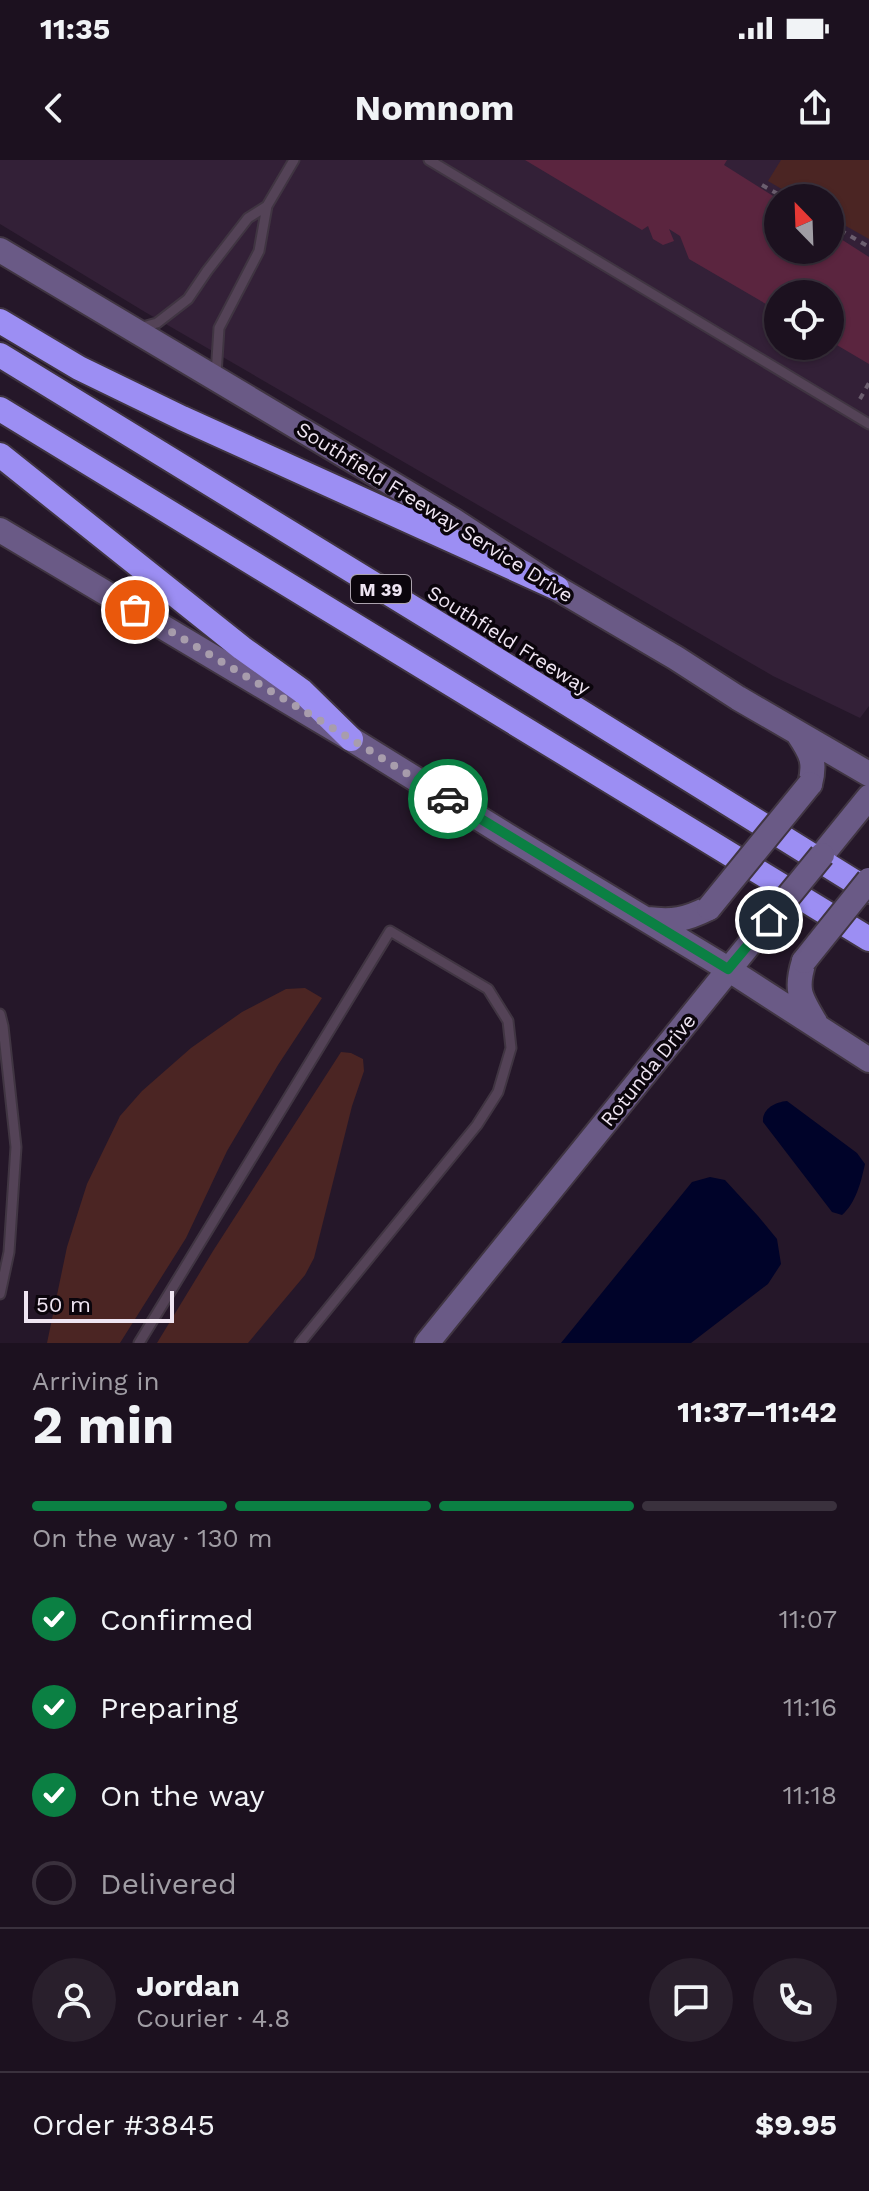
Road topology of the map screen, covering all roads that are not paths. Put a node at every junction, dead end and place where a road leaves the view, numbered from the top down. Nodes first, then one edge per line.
1 (294, 160) edge
2 (429, 160) edge
3 (267, 206) junction
4 (0, 250) edge
5 (0, 321) edge
6 (133, 329) junction
7 (0, 355) edge
8 (216, 379) junction
9 (0, 409) edge
10 (869, 424) edge
11 (0, 455) edge
12 (0, 530) edge
13 (557, 588) junction
14 (797, 733) junction
15 (351, 739) junction
16 (869, 774) edge
17 (865, 802) edge
18 (869, 880) edge
19 (869, 891) edge
20 (644, 918) junction
21 (869, 939) edge
22 (728, 969) junction
23 (0, 1014) edge
24 (817, 1026) junction
25 (869, 1060) edge
26 (0, 1294) edge
27 (139, 1343) edge
28 (300, 1343) edge
29 (427, 1343) edge

1 - 3 lane
2 - 10 lane
3 - 6 lane
3 - 8 lane
4 - 6 main road, Southfield Freeway Service Drive
5 - 13 highway
6 - 8 main road, Southfield Freeway Service Drive
7 - 19 highway, Southfield Freeway / M 39
8 - 13 main road, Southfield Freeway Service Drive
9 - 21 highway, M 39
11 - 15 highway
12 - 15 main road
13 - 14 main road, Southfield Freeway Service Drive
14 - 16 main road, Southfield Freeway Service Drive
14 - 20 main road, bridge
15 - 20 main road
17 - 22 main road, Rotunda Drive, bridge
18 - 24 main road, bridge
20 - 22 main road
22 - 24 main road
22 - 29 main road, Rotunda Drive
23 - 26 lane
24 - 25 main road
27 - 28 lane

